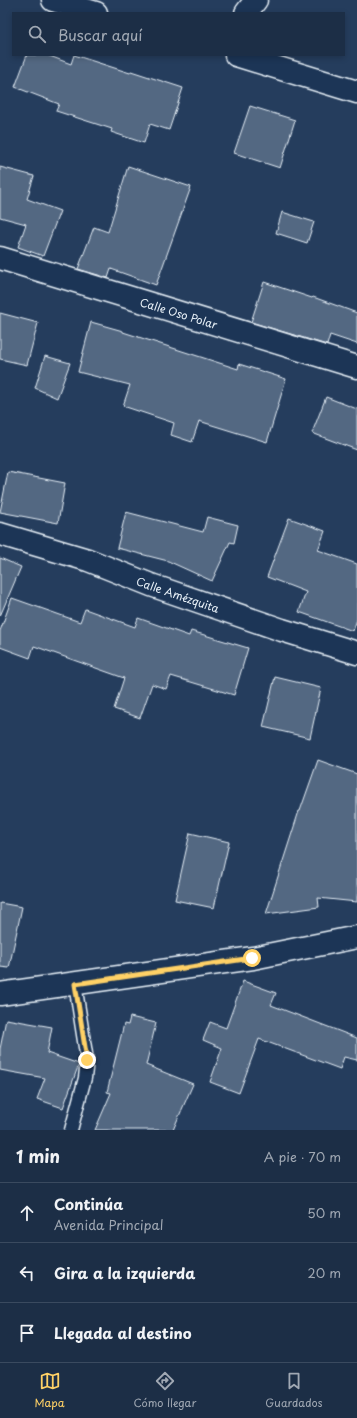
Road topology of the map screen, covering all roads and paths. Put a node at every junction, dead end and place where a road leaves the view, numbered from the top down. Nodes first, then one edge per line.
1 (53, 0) edge
2 (256, 0) edge
3 (93, 12) edge
4 (247, 12) edge
5 (239, 56) edge
6 (357, 92) edge
7 (0, 258) edge
8 (357, 367) edge
9 (0, 534) edge
10 (357, 653) edge
11 (357, 937) edge
12 (75, 984) junction
13 (0, 994) edge
14 (71, 1130) edge

1 - 3 street
2 - 4 street
5 - 6 street
7 - 8 street, Calle Oso Polar
9 - 10 street, Calle Amézquita
11 - 12 street
12 - 13 street
12 - 14 lane

